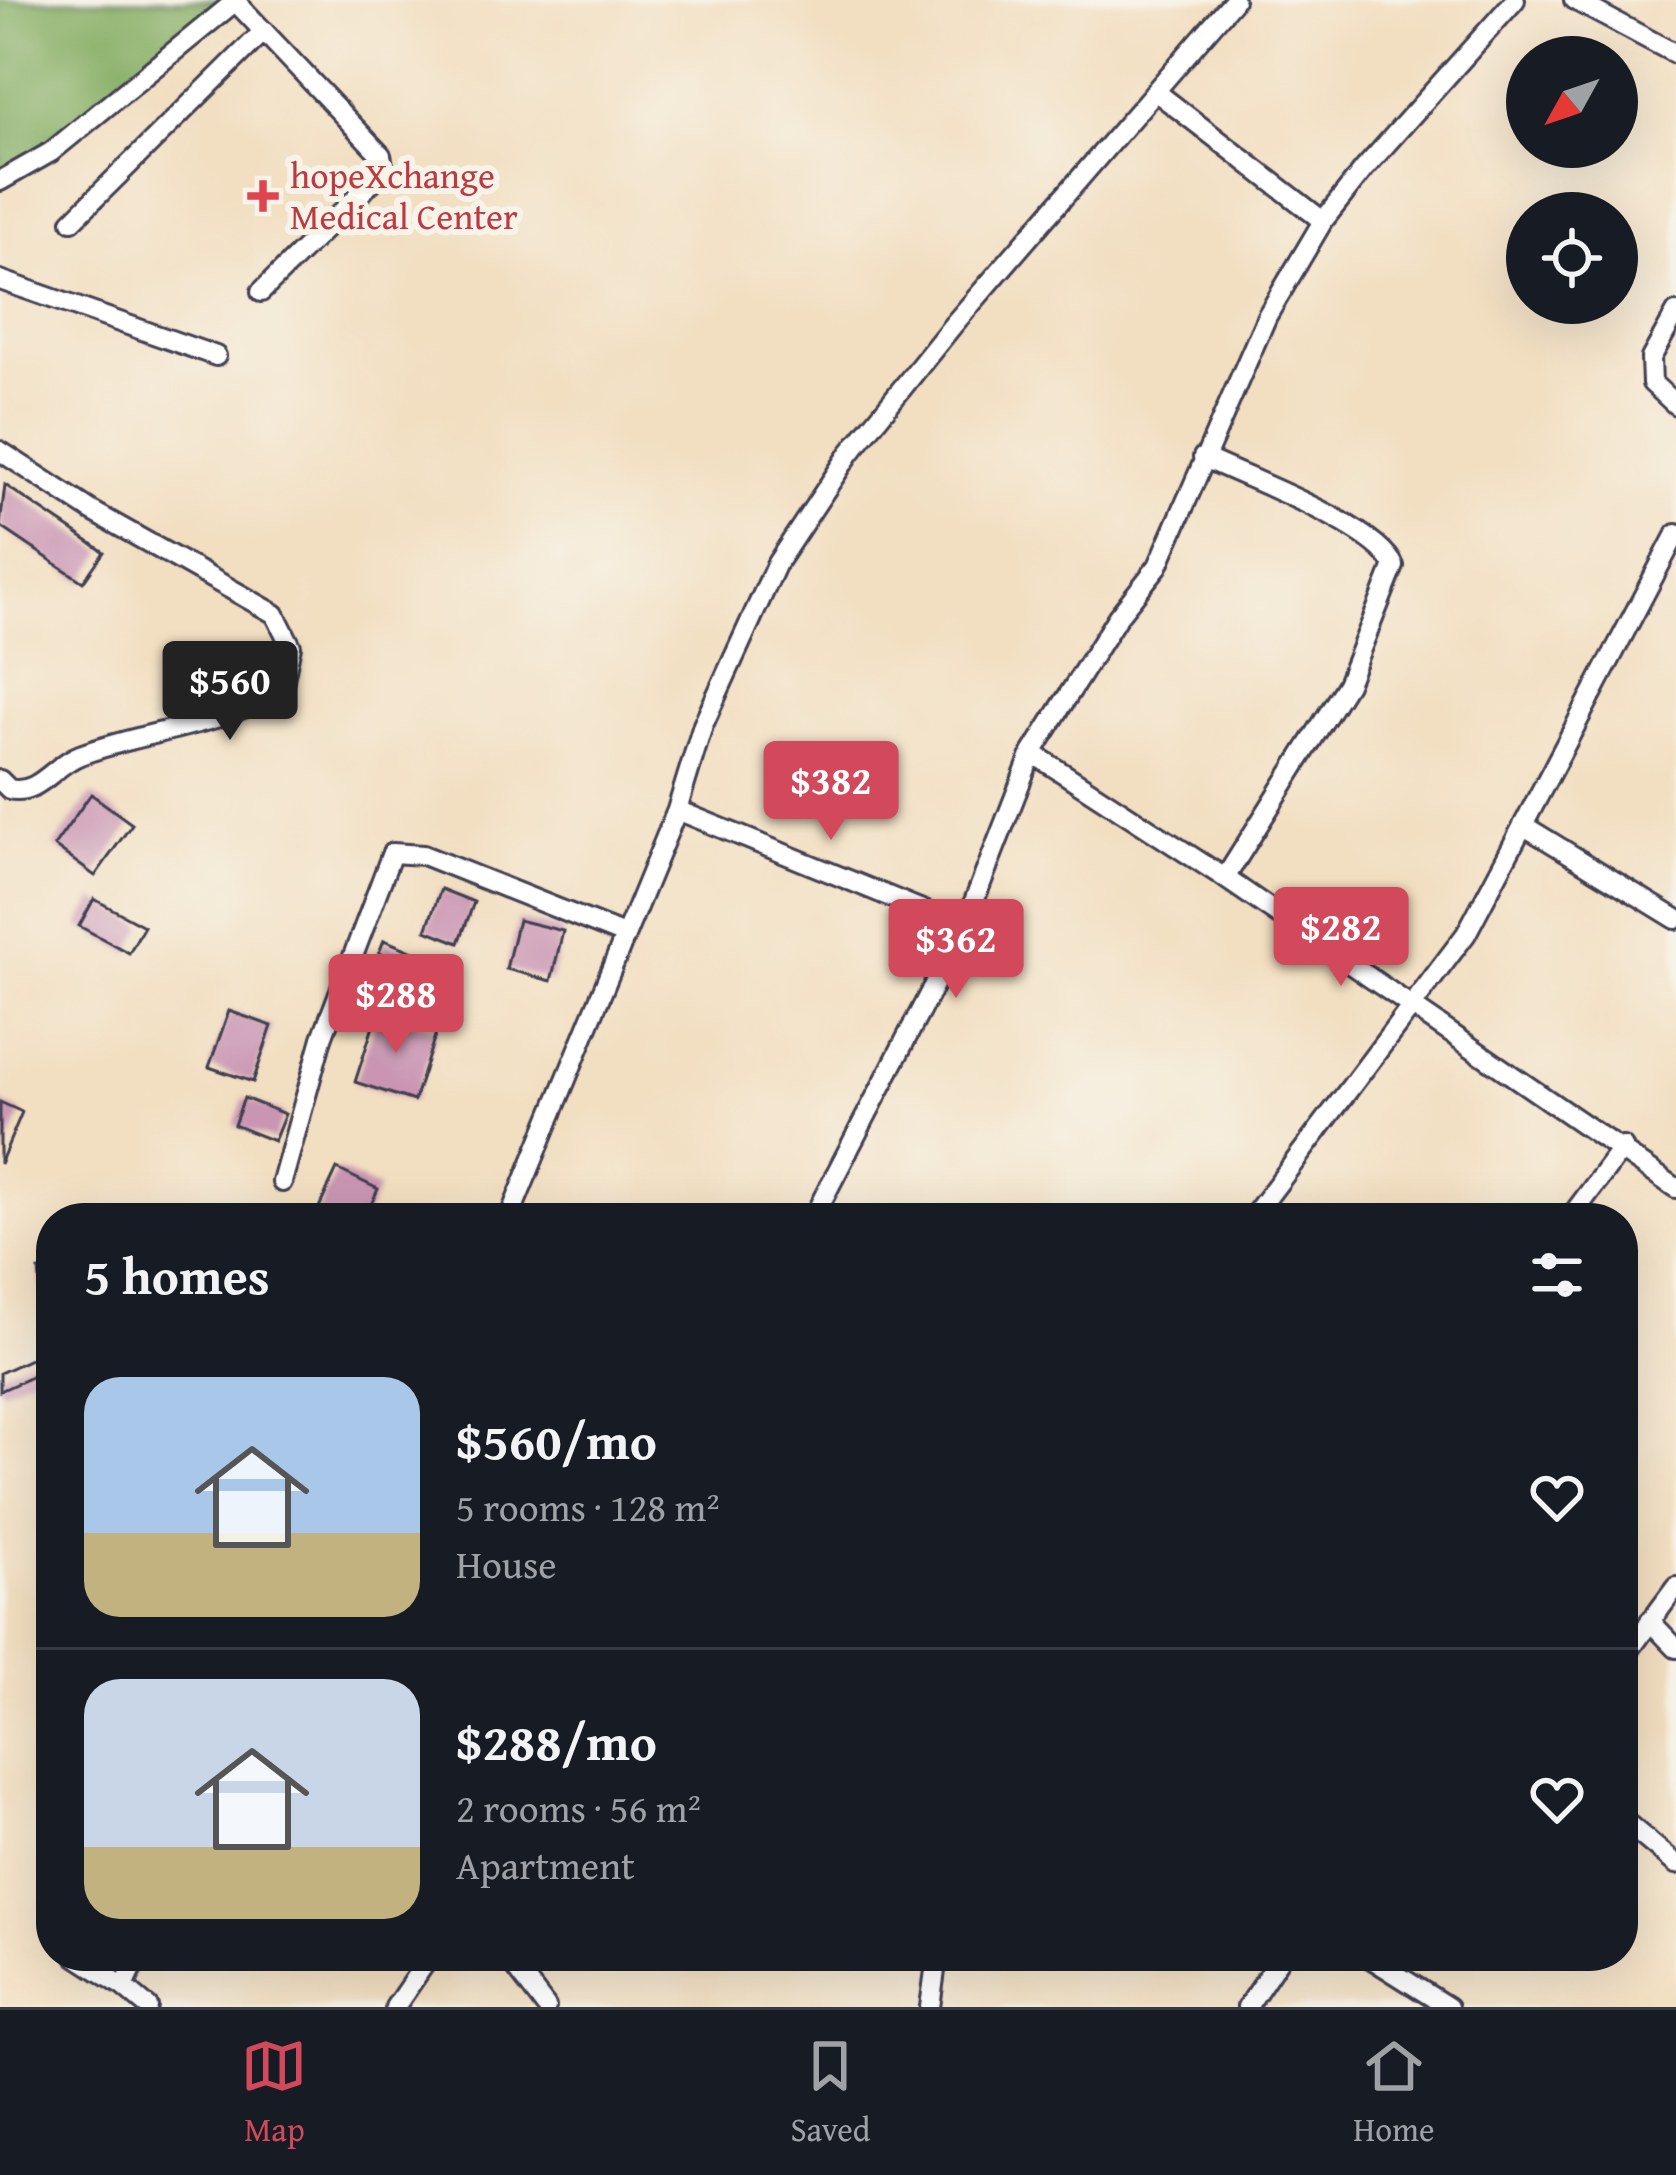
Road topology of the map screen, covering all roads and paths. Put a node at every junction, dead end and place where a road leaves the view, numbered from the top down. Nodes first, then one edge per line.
1 (1234, 0) edge
2 (1515, 0) edge
3 (1574, 0) edge
4 (236, 1) edge
5 (264, 32) junction
6 (1676, 54) edge
7 (1155, 91) junction
8 (0, 181) edge
9 (72, 221) dead end
10 (1323, 221) junction
11 (0, 280) edge
12 (261, 292) dead end
13 (1676, 314) edge
14 (216, 356) dead end
15 (1676, 406) edge
16 (0, 451) edge
17 (1203, 458) junction
18 (1676, 534) edge
19 (1032, 753) junction
20 (0, 780) edge
21 (677, 810) junction
22 (1526, 826) junction
23 (1225, 878) junction
24 (1676, 919) edge
25 (964, 927) junction
26 (624, 935) junction
27 (1412, 1004) junction
28 (1623, 1147) junction
29 (282, 1182) dead end
30 (1676, 1188) edge
31 (515, 1203) edge
32 (821, 1203) edge
33 (1263, 1203) edge
34 (1581, 1203) edge
35 (1676, 1587) edge
36 (1650, 1621) junction
37 (1638, 1638) edge
38 (1676, 1648) edge
39 (1638, 1832) edge
40 (1676, 1864) edge
41 (99, 1971) edge
42 (131, 1971) edge
43 (420, 1971) edge
44 (518, 1971) edge
45 (936, 1971) edge
46 (1271, 1971) edge
47 (1391, 1971) edge
48 (124, 1987) junction
49 (148, 2007) edge
50 (395, 2007) edge
51 (546, 2007) edge
52 (930, 2007) edge
53 (1247, 2007) edge
54 (1448, 2007) edge

1 - 7 street
2 - 10 street
3 - 6 street
4 - 5 street
4 - 8 street
5 - 9 street
5 - 12 street
7 - 10 street
7 - 21 street
10 - 17 street
11 - 14 street
13 - 15 street
16 - 20 street
17 - 19 street
17 - 23 street
18 - 22 street
19 - 23 street
19 - 25 street
21 - 25 street
21 - 26 street
22 - 24 street
22 - 27 street
23 - 27 street
25 - 32 street
26 - 29 street
26 - 31 street
27 - 28 street
27 - 33 street
28 - 30 street
28 - 34 street
35 - 36 street
36 - 37 street
36 - 38 street
39 - 40 street
41 - 48 street
42 - 48 street
43 - 50 street
44 - 51 street
45 - 52 street
46 - 53 street
47 - 54 street
48 - 49 street

